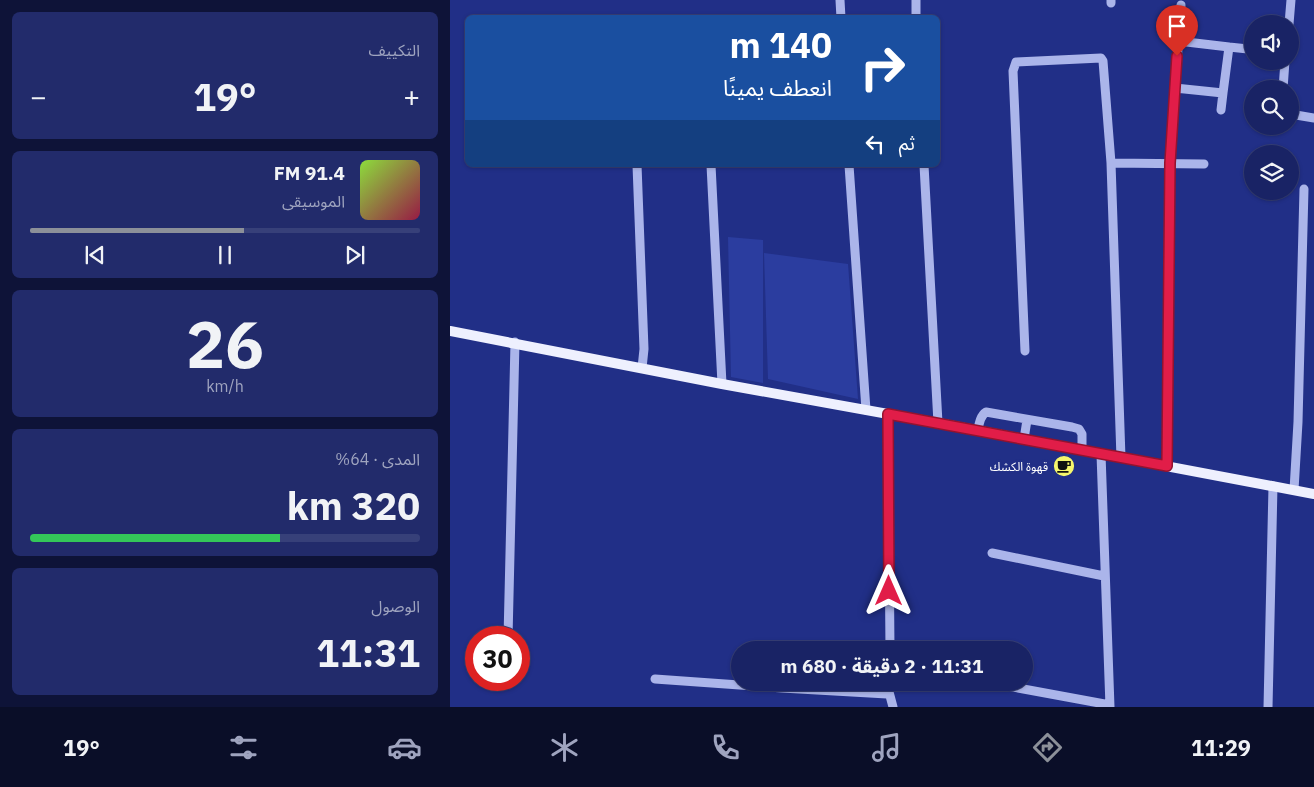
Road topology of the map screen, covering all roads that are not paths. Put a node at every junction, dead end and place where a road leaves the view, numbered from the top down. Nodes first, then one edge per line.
1 (840, 0) edge
2 (916, 0) edge
3 (1291, 0) edge
4 (1181, 5) dead end
5 (841, 15) edge
6 (916, 15) edge
7 (1290, 15) edge
8 (1178, 41) junction
9 (1229, 47) junction
10 (1244, 49) edge
11 (1175, 88) junction
12 (1223, 93) junction
13 (1221, 110) dead end
14 (1299, 116) edge
15 (1314, 118) edge
16 (1111, 163) junction
17 (1170, 163) junction
18 (1204, 164) dead end
19 (637, 167) edge
20 (711, 167) edge
21 (849, 167) edge
22 (924, 167) edge
23 (1304, 188) dead end
24 (450, 330) edge
25 (515, 342) junction
26 (1025, 351) dead end
27 (642, 368) junction
28 (722, 384) junction
29 (866, 410) junction
30 (888, 414) junction
31 (1027, 420) junction
32 (938, 423) junction
33 (978, 430) junction
34 (1024, 439) junction
35 (1082, 450) junction
36 (1101, 454) junction
37 (1121, 458) junction
38 (1167, 466) junction
39 (1273, 486) junction
40 (1294, 490) junction
41 (1314, 494) edge
42 (992, 553) dead end
43 (1104, 576) junction
44 (508, 626) edge
45 (890, 641) edge
46 (655, 678) dead end
47 (731, 684) edge
48 (834, 691) edge
49 (888, 691) edge
50 (891, 691) edge
51 (1032, 691) edge
52 (1110, 706) edge
53 (893, 707) edge
54 (1268, 707) edge

1 - 5 street
2 - 6 street
3 - 7 street
4 - 8 street
8 - 9 street
8 - 11 street
9 - 10 street
9 - 12 street
11 - 12 street
11 - 17 street
12 - 13 street
14 - 15 street
16 - 17 street
16 - 26 street
16 - 37 street
17 - 18 street
17 - 38 street
19 - 27 street
20 - 28 street
21 - 29 street
22 - 32 street
23 - 40 street
24 - 25 main road
25 - 27 main road
25 - 44 street
27 - 28 main road
28 - 29 main road
29 - 30 main road
30 - 32 main road
30 - 45 street
31 - 33 street
31 - 34 street
31 - 35 street
32 - 33 main road
33 - 34 main road
34 - 35 main road
35 - 36 main road
36 - 37 main road
36 - 43 street
37 - 38 main road
38 - 39 main road
39 - 40 main road
39 - 54 street
40 - 41 main road
42 - 43 street
43 - 52 street
46 - 47 street
48 - 49 street
50 - 53 street
51 - 52 street

